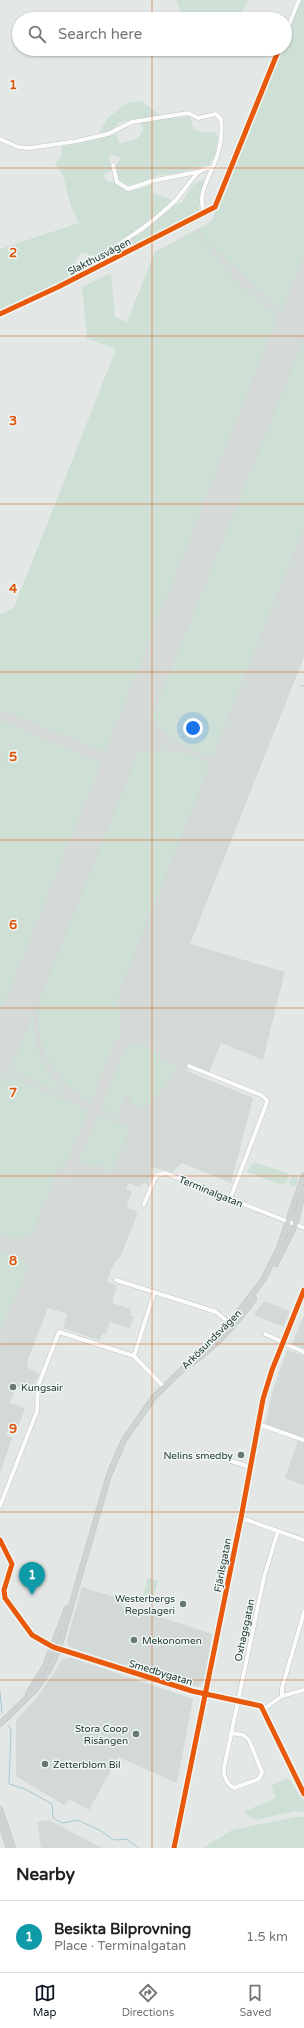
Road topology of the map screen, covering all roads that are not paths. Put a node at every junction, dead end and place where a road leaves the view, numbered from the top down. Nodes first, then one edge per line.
1 (299, 0) edge
2 (292, 17) edge
3 (276, 56) edge
4 (0, 139) edge
5 (113, 165) dead end
6 (211, 168) junction
7 (198, 172) junction
8 (204, 212) junction
9 (94, 269) junction
10 (0, 314) edge
11 (189, 1066) dead end
12 (304, 1175) edge
13 (304, 1188) edge
14 (230, 1199) junction
15 (144, 1204) dead end
16 (289, 1222) junction
17 (295, 1225) junction
18 (304, 1228) edge
19 (116, 1280) dead end
20 (304, 1290) edge
21 (154, 1292) junction
22 (232, 1325) junction
23 (265, 1334) dead end
24 (283, 1343) junction
25 (304, 1352) edge
26 (134, 1356) junction
27 (163, 1386) junction
28 (258, 1424) junction
29 (304, 1440) edge
30 (205, 1453) dead end
31 (250, 1467) junction
32 (0, 1506) edge
33 (241, 1518) junction
34 (278, 1531) junction
35 (0, 1540) edge
36 (304, 1540) edge
37 (77, 1581) junction
38 (304, 1612) edge
39 (53, 1647) junction
40 (59, 1649) junction
41 (304, 1690) edge
42 (205, 1694) junction
43 (282, 1696) junction
44 (238, 1701) junction
45 (18, 1707) junction
46 (264, 1709) junction
47 (0, 1723) edge
48 (231, 1732) junction
49 (304, 1782) edge
50 (299, 1785) junction
51 (304, 1794) edge
52 (0, 1808) edge
53 (0, 1821) edge
54 (9, 1848) edge
55 (13, 1848) edge
56 (174, 1848) edge

1 - 2 street
3 - 8 street, Slakthusvägen
4 - 6 street
5 - 7 street
6 - 7 street
6 - 8 street
7 - 9 street
8 - 9 street, Slakthusvägen
9 - 10 street, Slakthusvägen
11 - 14 street
12 - 16 main road, Arkösundsvägen
13 - 17 main road, Arkösundsvägen
14 - 15 street, Terminalgatan
14 - 16 street, Terminalgatan
16 - 17 street, Terminalgatan
16 - 22 main road, Arkösundsvägen
17 - 18 street, Terminalgatan
17 - 22 main road, Arkösundsvägen
19 - 21 street
20 - 24 street, Fjärilsgatan
21 - 22 street
21 - 26 street
22 - 27 main road, Arkösundsvägen
23 - 24 street
24 - 25 street
24 - 28 street, Fjärilsgatan
26 - 27 street
26 - 32 street
27 - 37 main road, Arkösundsvägen
28 - 29 street
28 - 31 street, Fjärilsgatan
30 - 31 street
31 - 33 street, Fjärilsgatan
33 - 34 street
33 - 42 street, Fjärilsgatan
34 - 36 street
34 - 44 street, Oxhagsgatan
35 - 39 street
37 - 39 main road, Arkösundsvägen
37 - 40 main road, Arkösundsvägen
38 - 43 street
39 - 40 street, Smedbygatan
39 - 45 main road, Arkösundsvägen
40 - 42 street, Smedbygatan
40 - 45 main road, Arkösundsvägen
41 - 43 street
42 - 44 street, Smedbygatan
42 - 56 street, Fjärilsgatan
43 - 46 street
44 - 46 street, Smedbygatan
44 - 48 street, Oxhagsgatan
45 - 47 main road, Arkösundsvägen
46 - 50 street
48 - 48 street, Oxhagsgatan
49 - 50 street
50 - 51 street
52 - 55 main road
53 - 54 main road

